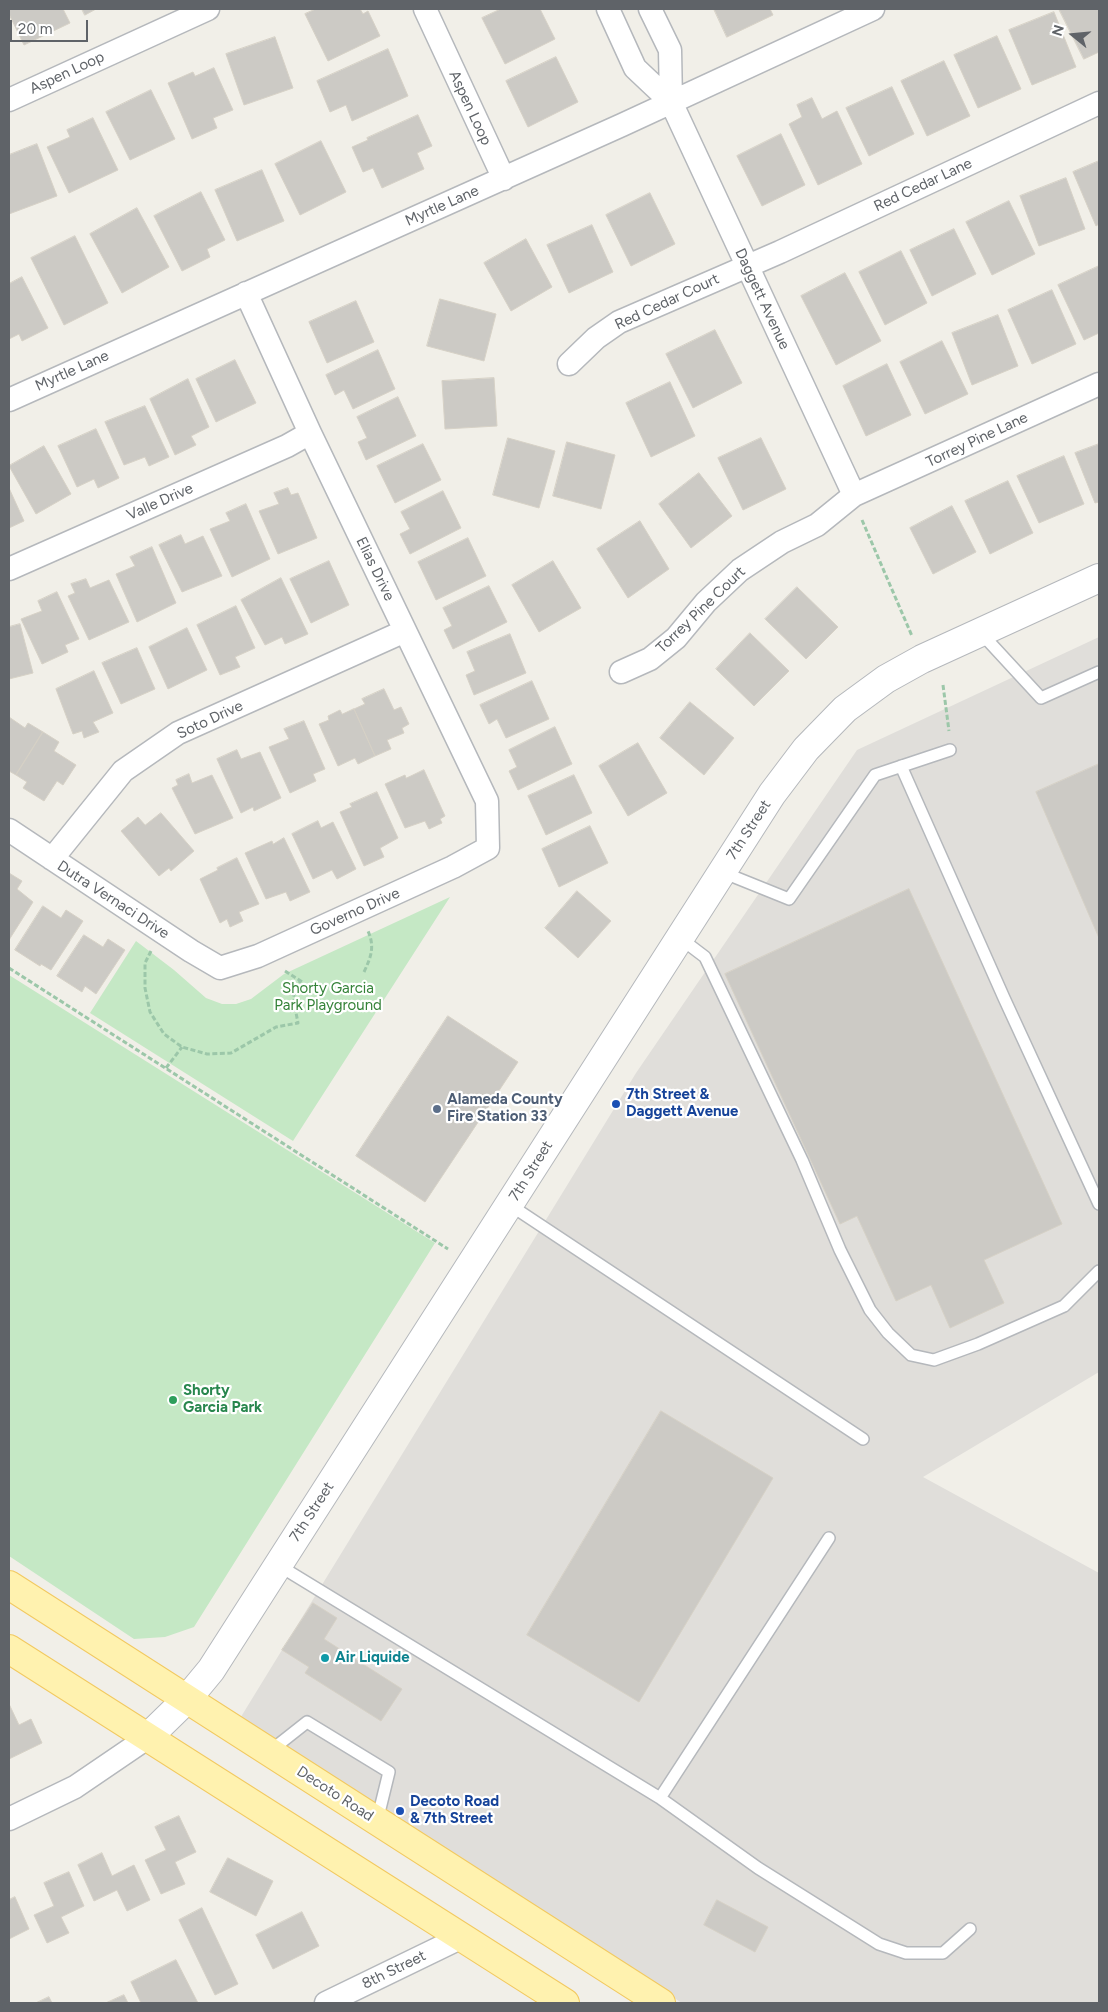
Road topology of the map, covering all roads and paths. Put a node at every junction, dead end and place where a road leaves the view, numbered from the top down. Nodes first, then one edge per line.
1 (208, 9) edge
2 (425, 9) edge
3 (608, 9) edge
4 (650, 9) edge
5 (873, 9) edge
6 (843, 15) edge
7 (9, 100) edge
8 (671, 102) junction
9 (1099, 103) edge
10 (504, 179) junction
11 (746, 266) junction
12 (246, 293) junction
13 (569, 364) dead end
14 (1099, 384) edge
15 (9, 400) edge
16 (310, 433) junction
17 (854, 495) junction
18 (9, 569) edge
19 (1099, 578) edge
20 (405, 631) junction
21 (981, 633) junction
22 (922, 659) junction
23 (621, 672) dead end
24 (1099, 672) edge
25 (943, 685) dead end
26 (950, 750) joint
27 (901, 766) junction
28 (9, 830) edge
29 (488, 848) joint
30 (52, 859) junction
31 (722, 872) junction
32 (359, 910) junction
33 (159, 930) junction
34 (680, 938) junction
35 (9, 968) edge
36 (220, 968) joint
37 (364, 972) dead end
38 (300, 981) dead end
39 (182, 1047) junction
40 (166, 1068) junction
41 (510, 1204) junction
42 (1099, 1204) edge
43 (472, 1264) junction
44 (1099, 1271) edge
45 (862, 1439) dead end
46 (829, 1538) dead end
47 (278, 1566) junction
48 (9, 1585) edge
49 (9, 1649) edge
50 (187, 1699) junction
51 (147, 1738) junction
52 (269, 1752) junction
53 (660, 1798) junction
54 (9, 1819) edge
55 (377, 1821) junction
56 (970, 1929) dead end
57 (462, 1937) junction
58 (326, 2003) edge
59 (566, 2003) edge
60 (661, 2003) edge

1 - 7 street, Aspen Loop
2 - 10 street, Aspen Loop
3 - 8 street, Daggett Avenue
4 - 8 street, Daggett Avenue
5 - 6 street, Myrtle Lane
6 - 8 street, Myrtle Lane
8 - 10 street, Myrtle Lane
8 - 11 street, Daggett Avenue
9 - 11 street, Red Cedar Lane
10 - 12 street, Myrtle Lane
11 - 13 street, Red Cedar Court
11 - 17 street, Daggett Avenue
12 - 15 street, Myrtle Lane
12 - 16 street, Elias Drive
14 - 17 street, Torrey Pine Lane
16 - 18 street, Valle Drive
16 - 20 street, Elias Drive
17 - 22 path
17 - 23 street, Torrey Pine Court
19 - 21 street, 7th Street
20 - 29 street, Elias Drive
20 - 30 street, Soto Drive
21 - 22 street, 7th Street
21 - 24 lane
22 - 31 street, 7th Street
25 - 26 path
26 - 27 lane
27 - 31 lane
27 - 42 lane
28 - 30 street, Dutra Vernaci Drive
29 - 32 street, Governo Drive
30 - 33 street, Dutra Vernaci Drive
31 - 34 street, 7th Street
32 - 36 street, Governo Drive
32 - 37 path
33 - 36 street, Dutra Vernaci Drive
33 - 39 path
34 - 41 street, 7th Street
34 - 44 lane
35 - 40 path
38 - 39 path
39 - 40 path
40 - 43 path
41 - 43 street, 7th Street
41 - 45 lane
43 - 47 street, 7th Street
46 - 53 lane
47 - 50 street, 7th Street
47 - 53 lane
48 - 50 main road, Decoto Road
49 - 51 main road
50 - 51 street, 7th Street
50 - 52 main road, Decoto Road
51 - 54 street, 7th Street
51 - 57 main road
52 - 55 main road, Decoto Road
52 - 55 lane
53 - 56 lane
55 - 60 main road, Decoto Road
57 - 58 street, 8th Street
57 - 59 main road

